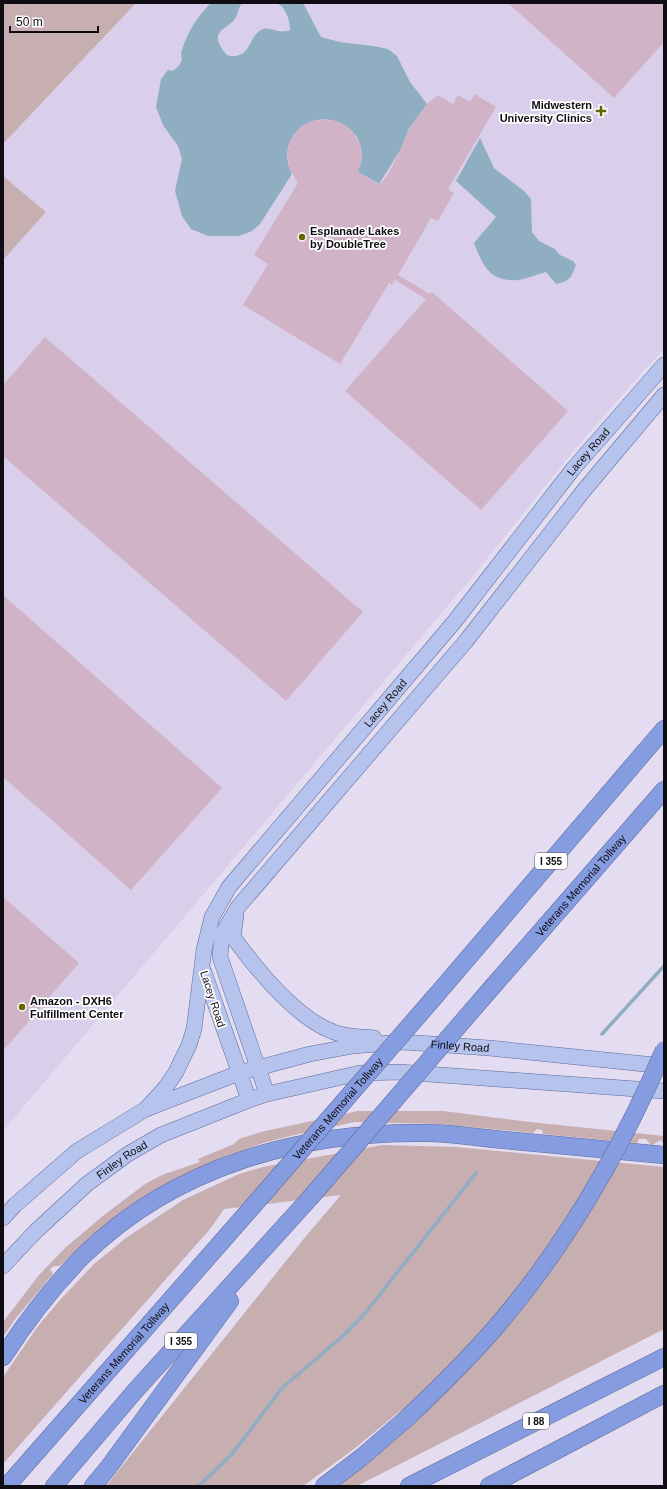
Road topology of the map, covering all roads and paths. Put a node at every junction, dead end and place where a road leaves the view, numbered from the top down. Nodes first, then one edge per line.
1 (664, 365) edge
2 (664, 396) edge
3 (664, 729) edge
4 (664, 790) edge
5 (238, 907) junction
6 (202, 967) junction
7 (402, 1042) junction
8 (664, 1050) edge
9 (664, 1066) edge
10 (258, 1068) junction
11 (239, 1073) junction
12 (664, 1091) edge
13 (268, 1094) junction
14 (249, 1100) junction
15 (146, 1109) junction
16 (664, 1155) edge
17 (3, 1218) edge
18 (280, 1232) junction
19 (3, 1266) edge
20 (3, 1357) edge
21 (664, 1357) edge
22 (664, 1394) edge
23 (7, 1486) edge
24 (54, 1486) edge
25 (93, 1486) edge
26 (324, 1486) edge
27 (409, 1486) edge
28 (489, 1486) edge

1 - 6 main road, Lacey Road
2 - 5 main road, Lacey Road
3 - 23 highway, Veterans Memorial Tollway / I 355, bridge
4 - 18 highway, Veterans Memorial Tollway / I 355, bridge
5 - 7 main road
5 - 10 main road, Lacey Road
6 - 11 main road, Lacey Road
6 - 15 main road
7 - 9 main road, Finley Road
7 - 10 main road, Finley Road
8 - 26 highway, bridge
10 - 11 main road, Finley Road
10 - 13 main road
11 - 14 main road, Lacey Road
11 - 15 main road, Finley Road
12 - 13 main road, Finley Road
13 - 14 main road, Finley Road
14 - 19 main road, Finley Road
15 - 17 main road, Finley Road
16 - 20 highway
18 - 24 highway, Veterans Memorial Tollway / I 355
18 - 25 highway
21 - 27 highway, I 88
22 - 28 highway

